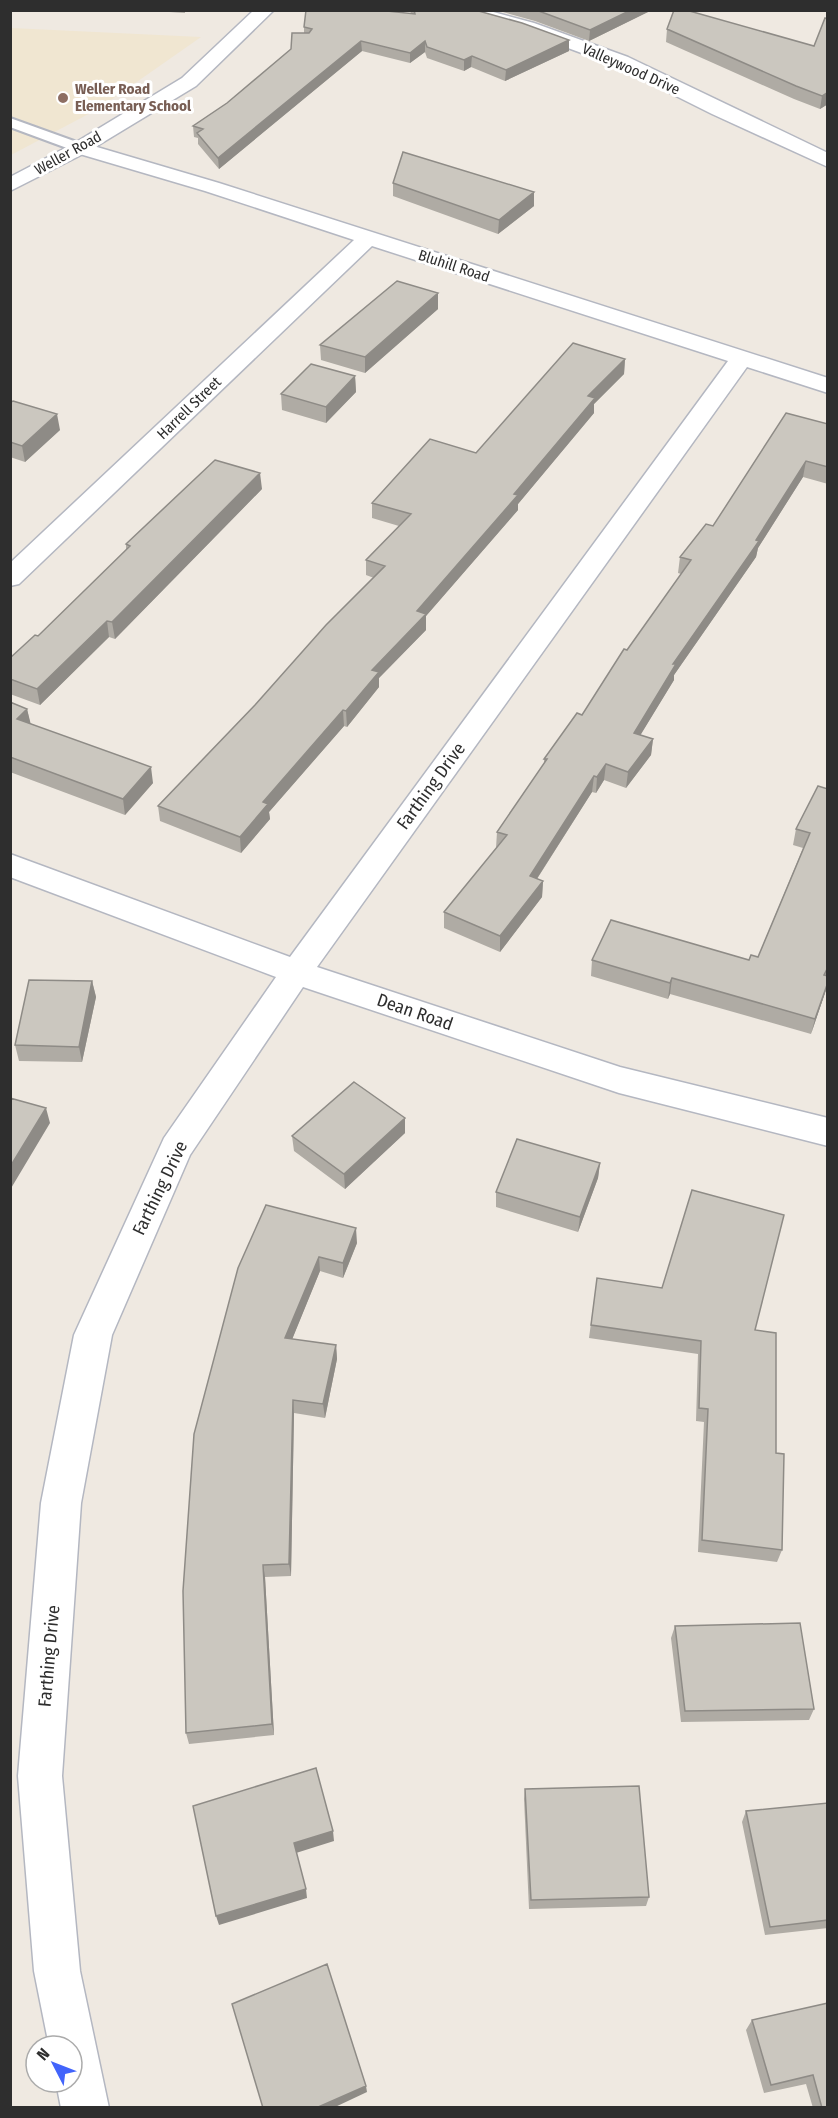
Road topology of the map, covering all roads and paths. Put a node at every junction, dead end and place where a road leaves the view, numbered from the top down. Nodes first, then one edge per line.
1 (265, 10) edge
2 (463, 10) edge
3 (10, 123) edge
4 (793, 142) junction
5 (828, 146) edge
6 (80, 148) junction
7 (828, 161) edge
8 (10, 185) edge
9 (368, 238) junction
10 (741, 360) junction
11 (828, 386) edge
12 (10, 578) edge
13 (10, 865) edge
14 (296, 972) junction
15 (828, 1132) edge
16 (85, 2108) edge

1 - 6 street, Weller Road
2 - 4 street, Valleywood Drive
3 - 6 lane
4 - 5 street, Valleywood Drive
4 - 7 street, Valleywood Drive
6 - 8 street, Weller Road
6 - 9 street, Bluhill Road
9 - 10 street, Bluhill Road
9 - 12 street, Harrell Street
10 - 11 street, Bluhill Road
10 - 14 street, Farthing Drive
13 - 14 street, Dean Road
14 - 15 street, Dean Road
14 - 16 street, Farthing Drive

